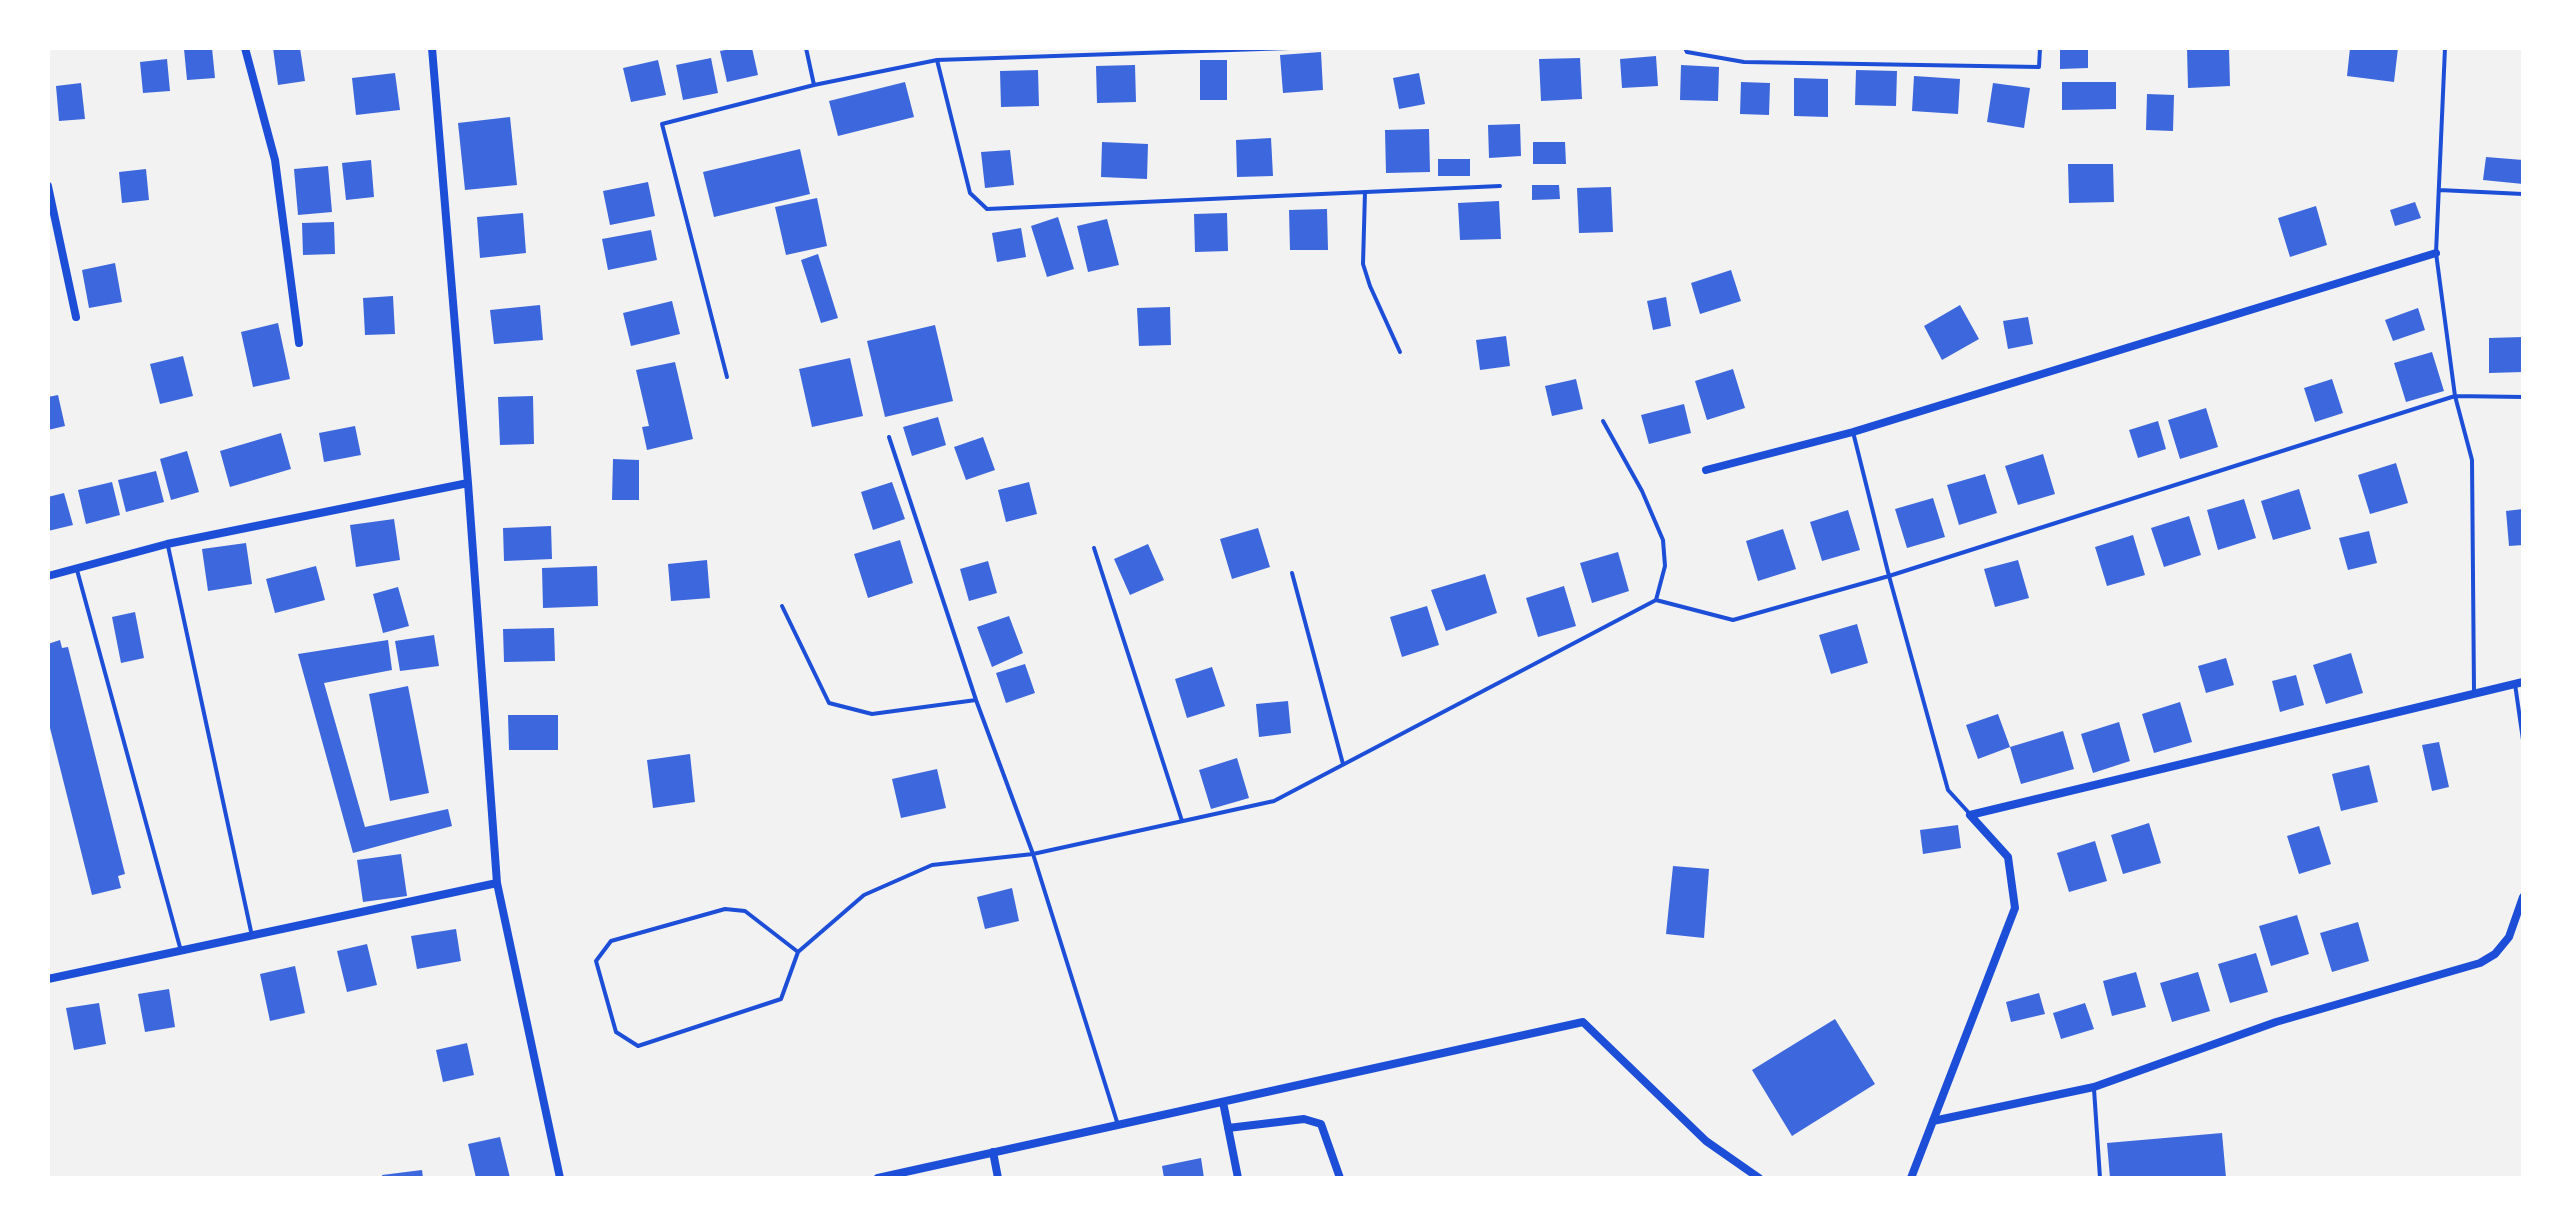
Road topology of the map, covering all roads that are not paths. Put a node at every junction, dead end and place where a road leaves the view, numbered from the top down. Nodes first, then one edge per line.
1 (245, 48) edge
2 (432, 48) edge
3 (806, 48) edge
4 (1290, 48) edge
5 (1685, 48) edge
6 (2040, 48) edge
7 (2445, 48) edge
8 (937, 60) junction
9 (814, 85) junction
10 (48, 186) edge
11 (1500, 186) dead end
12 (2439, 190) junction
13 (1365, 192) junction
14 (2523, 194) edge
15 (2436, 253) junction
16 (76, 317) dead end
17 (299, 343) dead end
18 (1400, 352) dead end
19 (727, 377) dead end
20 (2455, 396) junction
21 (2523, 397) edge
22 (1603, 421) dead end
23 (1853, 432) junction
24 (889, 437) dead end
25 (1706, 470) dead end
26 (468, 483) junction
27 (167, 544) junction
28 (1094, 548) dead end
29 (76, 568) junction
30 (1292, 573) dead end
31 (48, 576) edge
32 (1889, 576) junction
33 (1656, 600) junction
34 (782, 606) dead end
35 (2519, 682) edge
36 (2474, 692) junction
37 (976, 700) junction
38 (2523, 740) edge
39 (1343, 764) junction
40 (1970, 815) junction
41 (1182, 821) junction
42 (1033, 854) junction
43 (497, 883) junction
44 (2523, 897) edge
45 (252, 936) junction
46 (181, 951) junction
47 (798, 952) junction
48 (48, 979) edge
49 (2094, 1087) junction
50 (1223, 1102) junction
51 (1933, 1121) junction
52 (1118, 1125) junction
53 (1228, 1128) junction
54 (993, 1152) junction
55 (560, 1178) edge
56 (878, 1178) edge
57 (998, 1178) edge
58 (1238, 1178) edge
59 (1340, 1178) edge
60 (1759, 1178) edge
61 (1911, 1178) edge
62 (2100, 1178) edge

1 - 17 street
2 - 26 street
3 - 9 lane
4 - 8 lane
5 - 6 lane
7 - 12 lane
8 - 9 lane
8 - 13 lane
9 - 19 lane
10 - 16 street
11 - 13 lane
12 - 14 lane
12 - 15 lane
13 - 18 lane
15 - 20 lane
15 - 23 street
20 - 21 lane
20 - 32 lane
20 - 36 lane
22 - 33 lane
23 - 25 street
23 - 32 lane
24 - 37 lane
26 - 27 street
26 - 43 street
27 - 29 street
27 - 45 lane
28 - 41 lane
29 - 31 street
29 - 46 lane
30 - 39 lane
32 - 33 lane
32 - 40 lane
33 - 39 lane
34 - 37 lane
35 - 36 street
35 - 38 lane
36 - 40 street
37 - 42 lane
39 - 41 lane
40 - 51 street
41 - 42 lane
42 - 47 lane
42 - 52 lane
43 - 45 street
43 - 55 street
44 - 49 street
45 - 46 street
46 - 48 street
47 - 47 lane
49 - 51 street
49 - 62 lane
50 - 52 street
50 - 53 street
50 - 60 street
51 - 61 street
52 - 54 street
53 - 58 street
53 - 59 street
54 - 56 street
54 - 57 street

